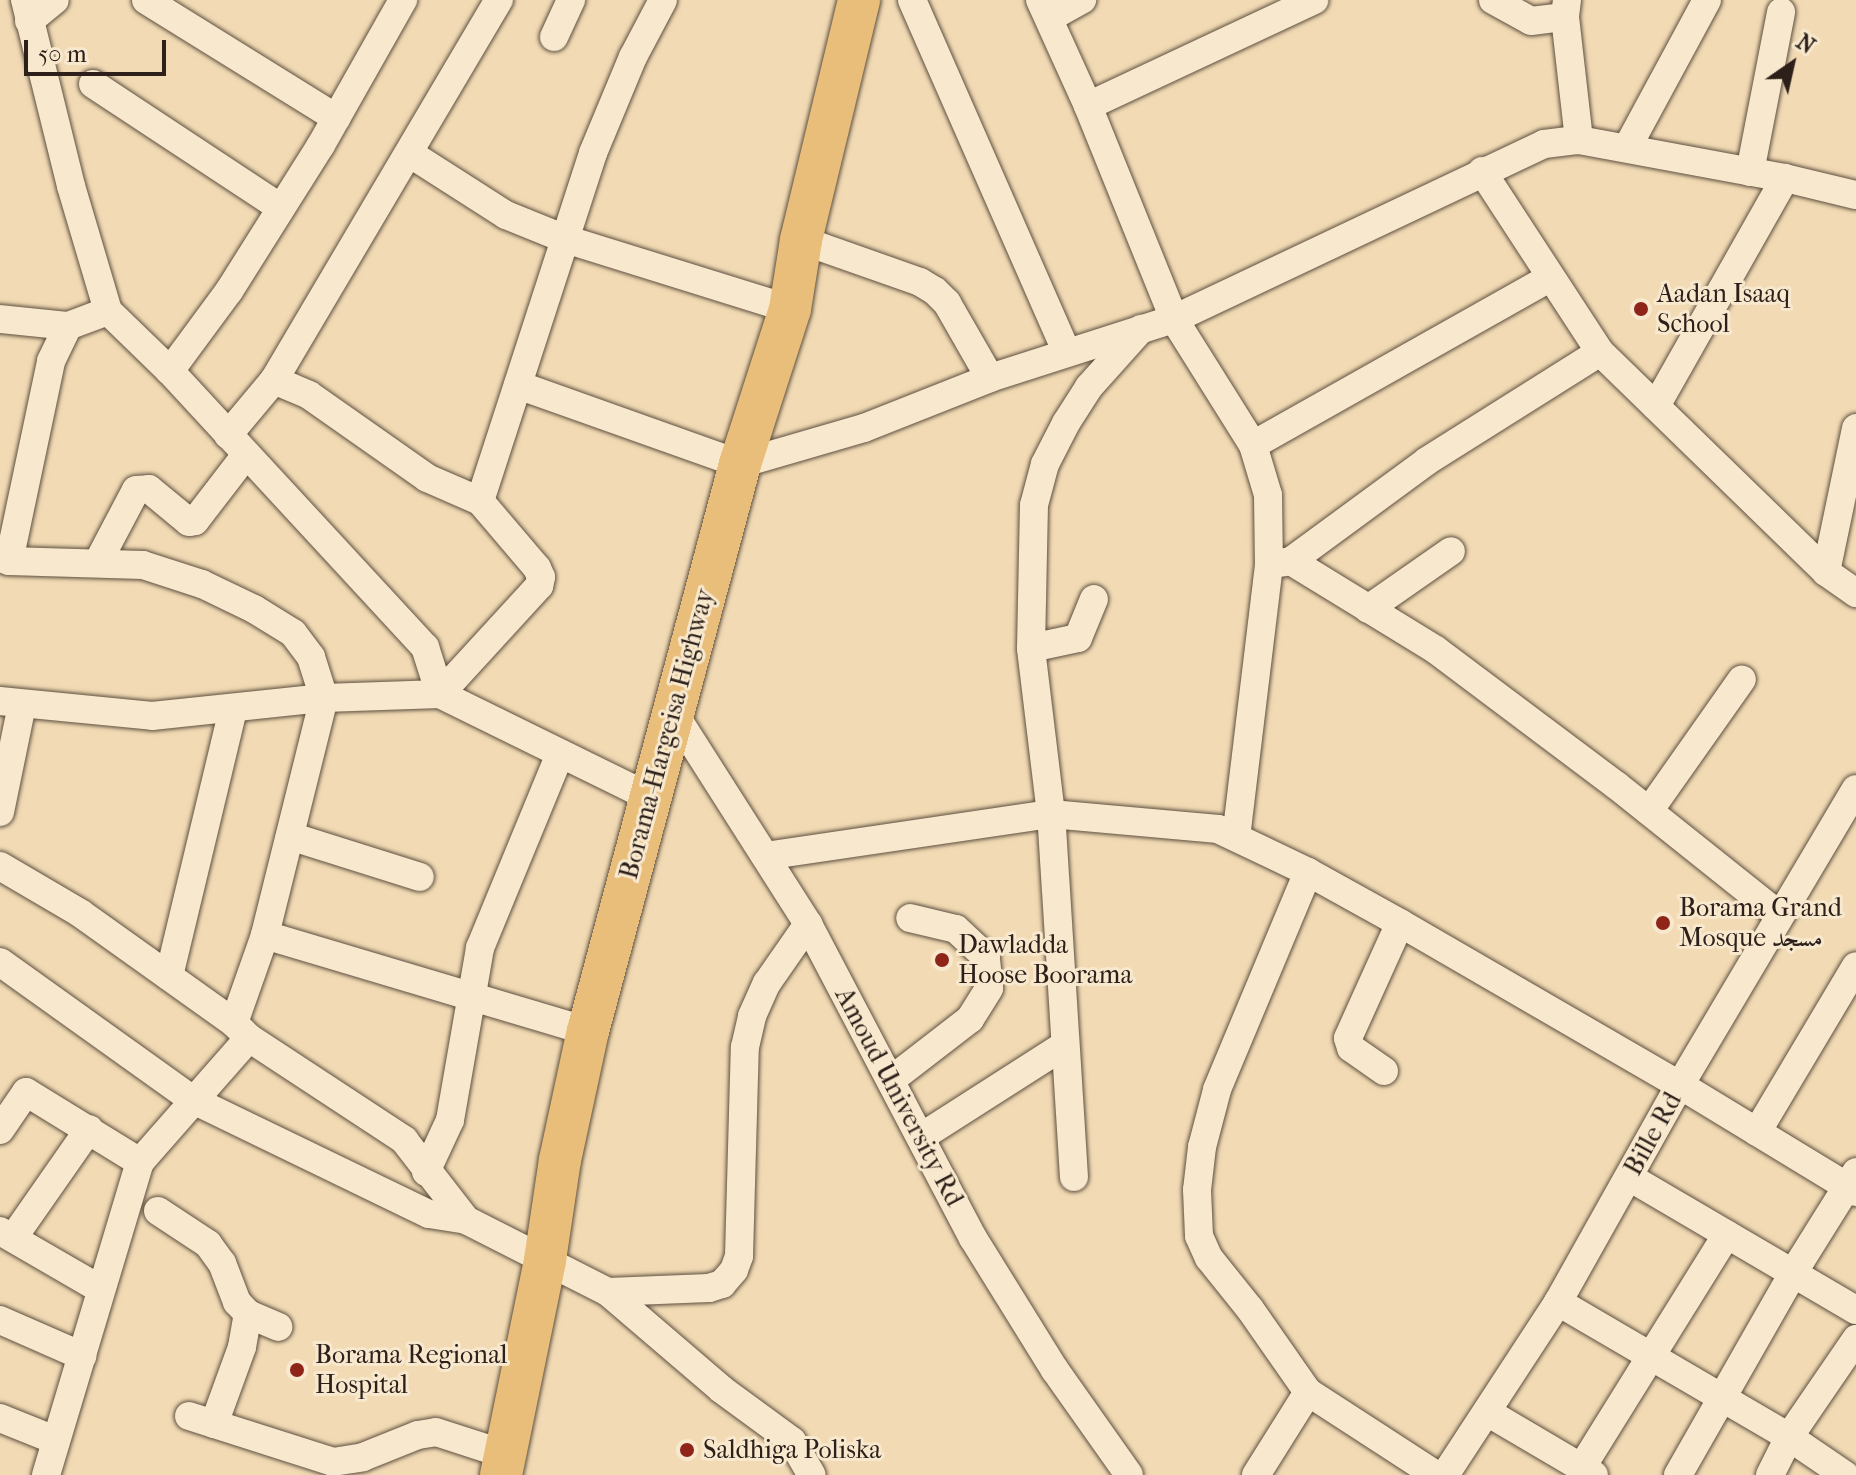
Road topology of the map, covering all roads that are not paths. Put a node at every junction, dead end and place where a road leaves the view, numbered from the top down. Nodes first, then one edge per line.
1 (55, 0) edge
2 (146, 0) edge
3 (403, 0) edge
4 (499, 0) edge
5 (571, 0) edge
6 (663, 0) edge
7 (859, 0) edge
8 (912, 0) edge
9 (1082, 0) edge
10 (1314, 0) edge
11 (1493, 0) edge
12 (1707, 0) edge
13 (1045, 9) edge
14 (1566, 9) edge
15 (27, 11) edge
16 (1781, 12) dead end
17 (554, 37) dead end
18 (93, 84) dead end
19 (1088, 106) junction
20 (336, 118) junction
21 (1579, 140) junction
22 (1627, 148) junction
23 (409, 153) junction
24 (1482, 171) junction
25 (1750, 172) junction
26 (1785, 178) junction
27 (1856, 193) edge
28 (281, 208) junction
29 (565, 239) junction
30 (801, 240) junction
31 (1549, 278) junction
32 (790, 309) junction
33 (108, 311) junction
34 (0, 319) edge
35 (1174, 319) junction
36 (68, 326) junction
37 (1142, 328) junction
38 (1066, 351) junction
39 (1600, 352) junction
40 (170, 371) junction
41 (990, 378) junction
42 (274, 380) junction
43 (518, 385) junction
44 (1656, 406) junction
45 (1856, 428) edge
46 (1253, 445) junction
47 (236, 446) junction
48 (740, 464) junction
49 (480, 501) junction
50 (1451, 551) dead end
51 (4, 560) edge
52 (98, 562) junction
53 (1280, 563) junction
54 (1826, 572) junction
55 (1856, 593) edge
56 (1094, 599) dead end
57 (1368, 609) junction
58 (1031, 648) junction
59 (1742, 679) dead end
60 (440, 694) junction
61 (324, 698) junction
62 (11, 703) edge
63 (233, 710) junction
64 (675, 715) junction
65 (560, 754) junction
66 (1855, 792) edge
67 (651, 798) junction
68 (1649, 811) junction
69 (0, 812) edge
70 (1051, 814) junction
71 (290, 836) junction
72 (1236, 836) junction
73 (765, 856) junction
74 (0, 866) edge
75 (1308, 872) junction
76 (420, 877) dead end
77 (1779, 915) junction
78 (910, 918) dead end
79 (1400, 923) junction
80 (808, 924) junction
81 (265, 935) junction
82 (0, 962) edge
83 (1856, 966) edge
84 (169, 976) junction
85 (471, 998) junction
86 (241, 1031) junction
87 (588, 1031) junction
88 (1065, 1045) junction
89 (1384, 1071) dead end
90 (891, 1080) junction
91 (1680, 1085) junction
92 (193, 1100) junction
93 (89, 1129) junction
94 (0, 1130) edge
95 (1757, 1132) junction
96 (921, 1137) junction
97 (140, 1162) junction
98 (426, 1172) junction
99 (1074, 1177) dead end
100 (1629, 1177) junction
101 (1853, 1184) edge
102 (158, 1211) dead end
103 (466, 1220) junction
104 (6, 1234) edge
105 (1727, 1234) junction
106 (545, 1260) junction
107 (1793, 1273) junction
108 (100, 1289) junction
109 (608, 1292) junction
110 (1558, 1302) junction
111 (1856, 1310) edge
112 (248, 1314) junction
113 (0, 1320) edge
114 (278, 1327) dead end
115 (1856, 1339) edge
116 (1652, 1355) junction
117 (82, 1356) junction
118 (1308, 1392) junction
119 (1722, 1397) junction
120 (1487, 1412) junction
121 (0, 1418) edge
122 (1789, 1437) junction
123 (55, 1440) junction
124 (502, 1465) edge
125 (1588, 1471) edge
126 (46, 1475) edge
127 (812, 1475) edge
128 (1129, 1475) edge
129 (1256, 1475) edge
130 (1436, 1475) edge
131 (1445, 1475) edge
132 (1678, 1475) edge
133 (1770, 1475) edge
134 (1845, 1475) edge

1 - 15 street
2 - 20 street
3 - 20 street
4 - 23 street
5 - 17 street
6 - 29 street
7 - 30 highway, Borama-Hargeisa Highway
8 - 38 street
9 - 13 street
10 - 19 street
11 - 14 street
12 - 22 street
13 - 19 street
14 - 21 street
15 - 33 street
16 - 25 street
18 - 28 street
19 - 35 street
20 - 28 street
21 - 22 street
21 - 24 street
22 - 25 street
23 - 29 street
23 - 42 street
24 - 31 street
24 - 35 street
25 - 26 street
26 - 27 street
26 - 44 street
28 - 40 street
29 - 32 street
29 - 43 street
30 - 32 highway, Borama-Hargeisa Highway
30 - 41 street
31 - 39 street
31 - 46 street
32 - 48 highway, Borama-Hargeisa Highway
33 - 36 street
33 - 40 street
34 - 36 street
35 - 37 street
35 - 46 street
36 - 51 street
37 - 38 street
37 - 58 street
38 - 41 street
39 - 44 street
39 - 53 street
40 - 47 street
41 - 48 street
42 - 47 street
42 - 49 street
43 - 48 street
43 - 49 street
44 - 54 street
45 - 54 street
46 - 53 street
47 - 52 street
47 - 60 street
48 - 64 highway, Borama-Hargeisa Highway
49 - 60 street
50 - 57 street
51 - 52 street
52 - 61 street
53 - 57 street
53 - 72 street
54 - 55 street
56 - 58 street
57 - 68 street
58 - 70 street
59 - 68 street
60 - 61 street
60 - 65 street
61 - 63 street
61 - 71 street
62 - 63 street
62 - 69 street
63 - 84 street
64 - 67 highway, Borama-Hargeisa Highway
64 - 73 street, Amoud University Rd
65 - 67 street
65 - 85 street
66 - 77 street, Bille Rd
67 - 87 highway, Borama-Hargeisa Highway
68 - 77 street
70 - 72 street
70 - 73 street
70 - 88 street
71 - 76 street
71 - 81 street
72 - 75 street
73 - 80 street, Amoud University Rd
74 - 84 street
75 - 79 street
75 - 118 street
77 - 91 street, Bille Rd
78 - 90 street
79 - 89 street
79 - 91 street
80 - 90 street, Amoud University Rd
80 - 109 street
81 - 85 street
81 - 86 street
82 - 92 street
83 - 95 street
84 - 86 street
85 - 87 street
85 - 98 street
86 - 92 street
86 - 98 street
87 - 106 highway, Borama-Hargeisa Highway
88 - 96 street
88 - 99 street
90 - 96 street, Amoud University Rd
91 - 95 street
91 - 100 street, Bille Rd
92 - 97 street
92 - 103 street
93 - 94 street
93 - 97 street
93 - 104 street
95 - 101 street
96 - 128 street, Amoud University Rd
97 - 108 street
98 - 103 street
100 - 105 street
100 - 110 street, Bille Rd
101 - 107 street
102 - 112 street
103 - 106 street
104 - 108 street
105 - 107 street
105 - 116 street
106 - 109 street
106 - 124 highway, Borama-Hargeisa Highway
107 - 111 street
107 - 119 street
108 - 117 street
109 - 127 street
110 - 116 street
110 - 120 street, Bille Rd
112 - 114 street
112 - 124 street
113 - 117 street
115 - 122 street
116 - 119 street
116 - 125 street
117 - 123 street
118 - 129 street
118 - 130 street
119 - 122 street
119 - 132 street
120 - 125 street
120 - 131 street, Bille Rd
121 - 123 street
122 - 133 street
122 - 134 street
123 - 126 street

